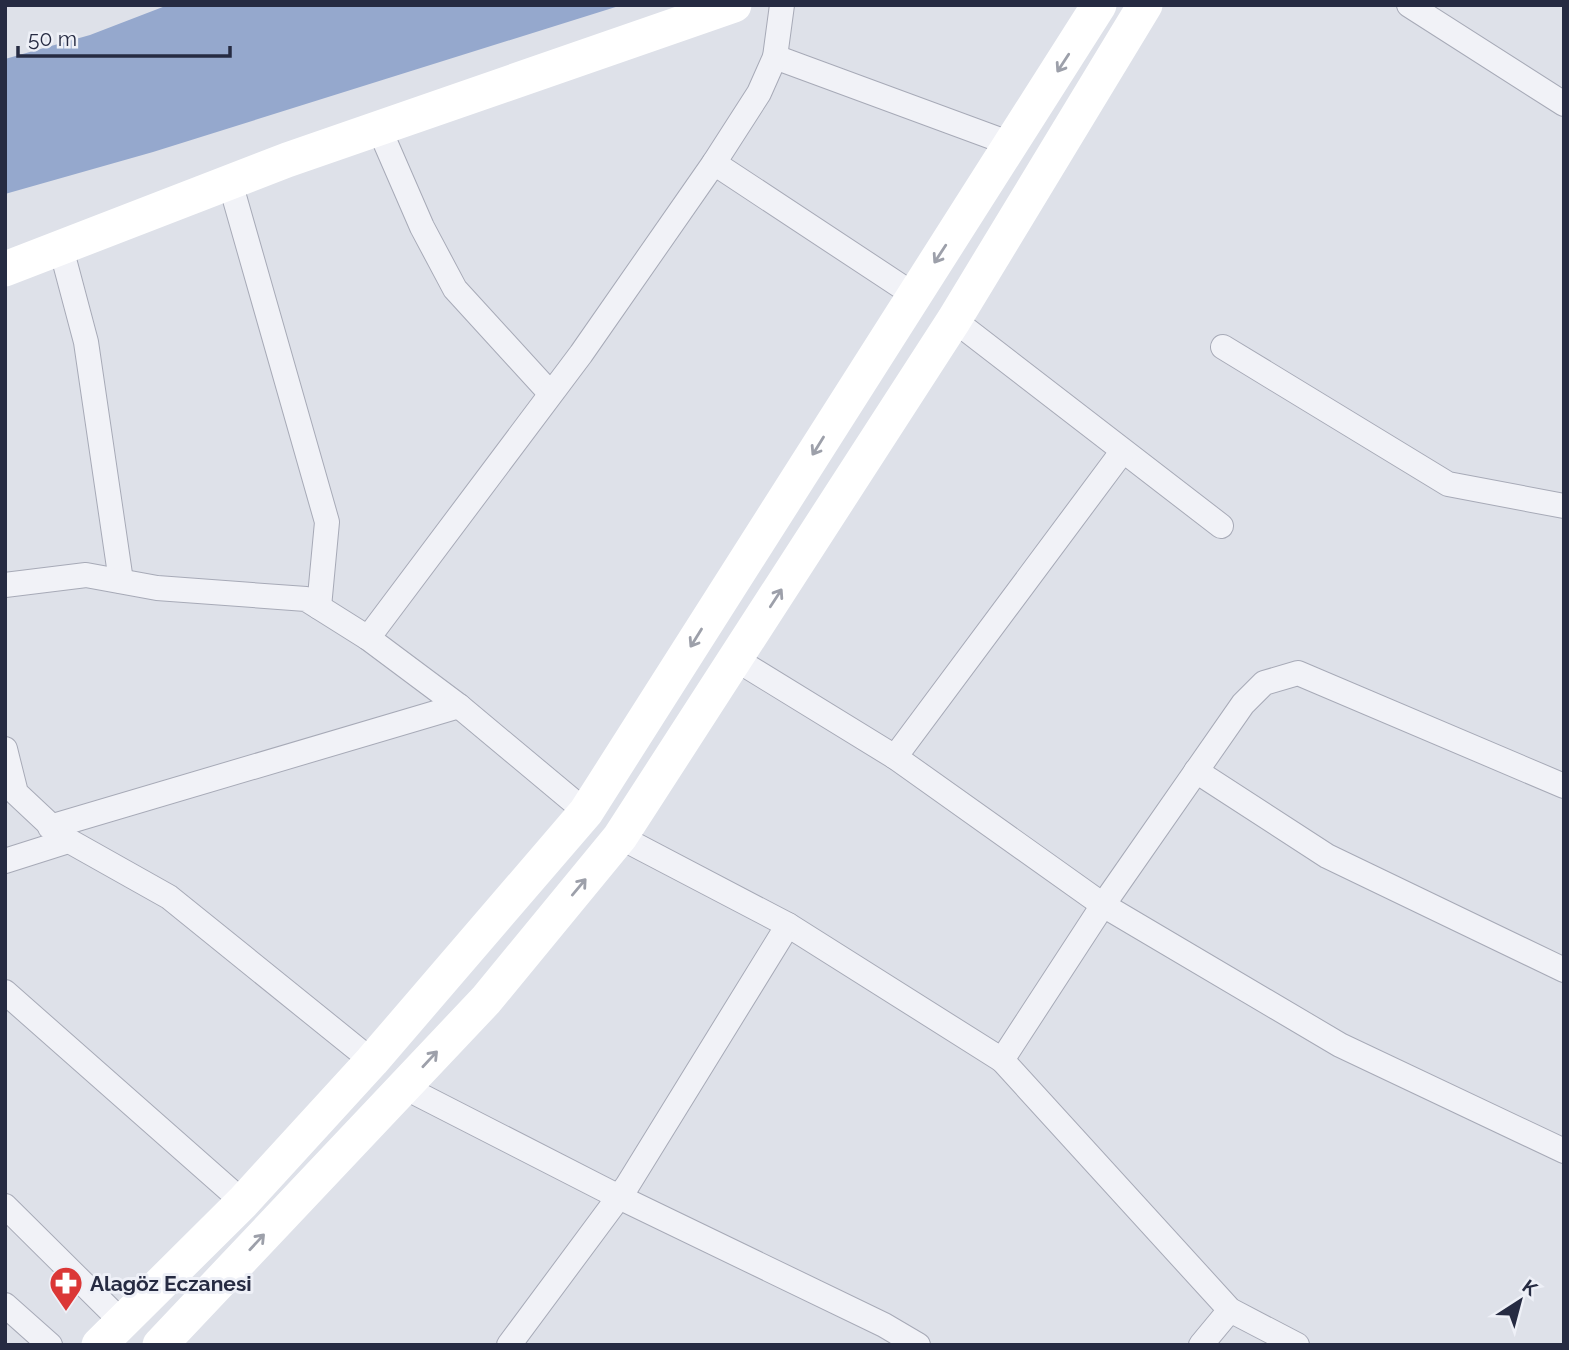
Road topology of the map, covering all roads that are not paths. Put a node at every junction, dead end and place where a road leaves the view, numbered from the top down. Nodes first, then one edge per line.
1 (734, 5) edge
2 (782, 5) edge
3 (1100, 5) edge
4 (1145, 5) edge
5 (1409, 5) edge
6 (775, 57) junction
7 (1564, 104) edge
8 (379, 128) junction
9 (1011, 144) junction
10 (714, 163) junction
11 (230, 183) junction
12 (61, 248) junction
13 (5, 269) edge
14 (914, 295) junction
15 (954, 320) junction
16 (1223, 347) dead end
17 (550, 393) junction
18 (1122, 452) junction
19 (1564, 506) edge
20 (1221, 526) dead end
21 (121, 581) junction
22 (5, 586) edge
23 (319, 607) junction
24 (368, 638) junction
25 (737, 660) junction
26 (459, 706) junction
27 (5, 749) edge
28 (895, 757) junction
29 (1196, 771) junction
30 (1564, 786) edge
31 (586, 812) junction
32 (59, 834) junction
33 (620, 837) junction
34 (5, 861) edge
35 (1103, 905) junction
36 (788, 925) junction
37 (1564, 970) edge
38 (5, 992) edge
39 (372, 1060) junction
40 (1002, 1060) junction
41 (404, 1087) junction
42 (1564, 1151) edge
43 (619, 1197) junction
44 (243, 1202) junction
45 (5, 1206) edge
46 (5, 1305) edge
47 (1230, 1310) junction
48 (110, 1333) edge
49 (50, 1345) edge
50 (160, 1345) edge
51 (509, 1345) edge
52 (918, 1345) edge
53 (1201, 1345) edge
54 (1297, 1345) edge

1 - 8 main road
2 - 6 street
3 -> 9 main road
4 - 15 main road
5 - 7 street
6 - 9 street
6 - 10 street
8 - 11 main road
8 - 17 street
9 -> 14 main road
10 - 14 street
10 - 17 street
11 - 12 main road
11 - 23 street
12 - 13 main road
12 - 21 street
14 -> 31 main road
15 - 18 street
25 -> 15 main road
16 - 19 street
17 - 24 street
18 - 20 street
18 - 28 street
21 - 22 street
21 - 23 street
23 - 24 street
24 - 26 street
25 - 28 street
25 - 33 main road
26 - 31 street
26 - 32 street
27 - 32 street
28 - 35 street
29 - 30 street
29 - 35 street
29 - 37 street
31 - 39 main road
32 - 34 street
32 - 39 street
33 - 36 street
41 -> 33 main road
35 - 40 street
35 - 42 street
36 - 40 street
36 - 43 street
38 - 44 street
39 - 44 main road
40 - 47 street
41 - 43 street
50 -> 41 main road
43 - 51 street
43 - 52 street
44 - 48 main road
45 - 48 street
46 - 49 street
47 - 53 street
47 - 54 street

